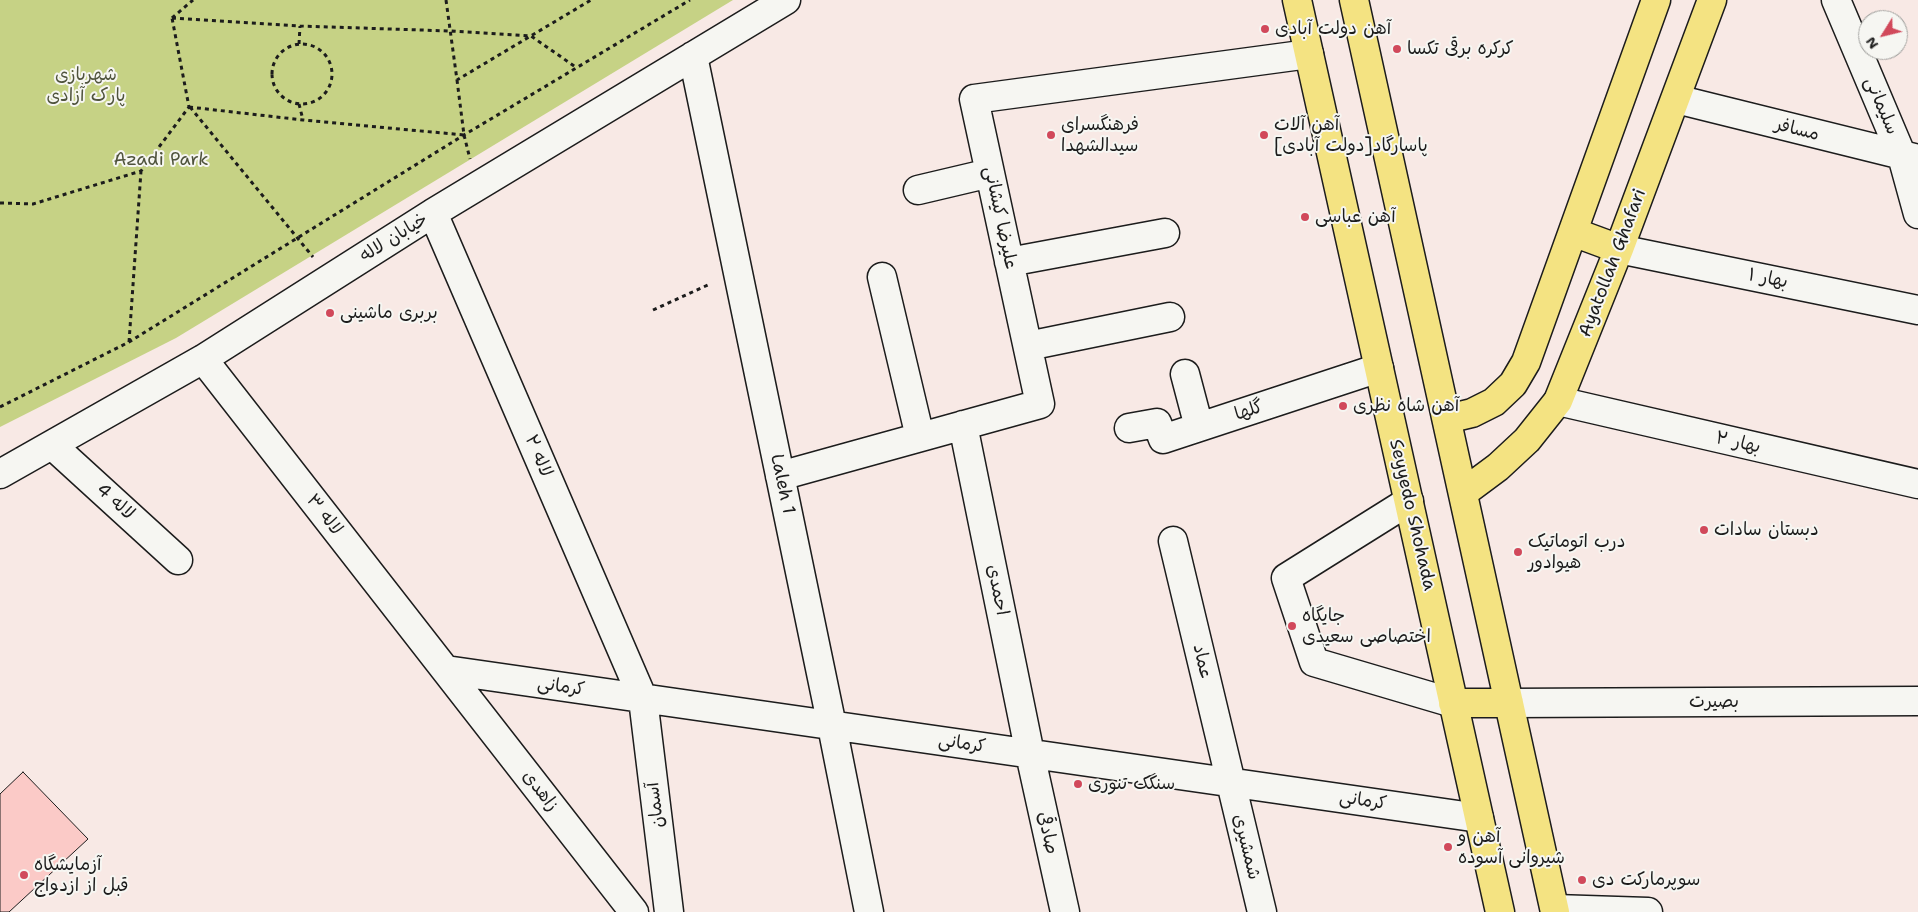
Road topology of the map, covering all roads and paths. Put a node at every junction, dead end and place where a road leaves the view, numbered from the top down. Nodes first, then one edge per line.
1 (193, 0) edge
2 (446, 0) edge
3 (591, 0) edge
4 (690, 0) edge
5 (786, 0) edge
6 (1297, 0) edge
7 (1354, 0) edge
8 (1656, 0) edge
9 (1712, 0) edge
10 (1836, 0) edge
11 (172, 18) junction
12 (300, 26) junction
13 (450, 31) junction
14 (531, 36) junction
15 (299, 44) junction
16 (1309, 54) junction
17 (693, 56) junction
18 (577, 68) junction
19 (457, 80) junction
20 (1676, 99) junction
21 (299, 104) junction
22 (189, 107) junction
23 (303, 120) junction
24 (464, 135) junction
25 (1910, 158) edge
26 (141, 171) junction
27 (990, 173) junction
28 (918, 190) dead end
29 (0, 203) edge
30 (433, 213) junction
31 (1918, 214) edge
32 (1164, 232) dead end
33 (1573, 232) junction
34 (298, 238) junction
35 (1619, 249) junction
36 (1009, 262) junction
37 (738, 271) junction
38 (882, 277) dead end
39 (331, 278) junction
40 (653, 310) dead end
41 (1918, 310) edge
42 (1170, 317) dead end
43 (129, 342) junction
44 (1028, 346) junction
45 (203, 359) junction
46 (1379, 368) junction
47 (1185, 374) dead end
48 (1558, 401) junction
49 (0, 407) edge
50 (1447, 419) junction
51 (963, 425) junction
52 (1199, 427) junction
53 (1129, 428) dead end
54 (920, 437) junction
55 (52, 445) junction
56 (0, 474) edge
57 (780, 476) junction
58 (1918, 484) edge
59 (1463, 493) junction
60 (1409, 502) junction
61 (1173, 541) dead end
62 (178, 560) dead end
63 (446, 670) junction
64 (643, 699) junction
65 (1918, 701) edge
66 (1453, 703) junction
67 (1509, 703) junction
68 (832, 726) junction
69 (1030, 754) junction
70 (1230, 782) junction
71 (1479, 818) junction
72 (1555, 910) edge
73 (634, 912) edge
74 (669, 912) edge
75 (869, 912) edge
76 (1065, 912) edge
77 (1262, 912) edge
78 (1500, 912) edge
79 (1648, 912) edge

1 - 11 path
2 - 13 path
3 - 14 path
4 - 18 path
5 - 17 street, خیابان لاله
6 - 16 main road, Seyyedo Shohada
7 - 50 main road
8 - 33 main road
9 - 20 main road, Ayatollah Ghafari
10 - 25 street, سلیمانی
11 - 12 path
11 - 22 path
12 - 13 path
12 - 15 path
13 - 14 path
13 - 19 path
14 - 18 path
14 - 19 path
15 - 21 path
15 - 21 path
16 - 27 street, علیرضا کیشانی
16 - 46 main road, Seyyedo Shohada
17 - 30 street, خیابان لاله
17 - 37 street, Laleh 1
18 - 24 path
19 - 24 path
20 - 25 street, مسافر
20 - 35 main road, Ayatollah Ghafari
21 - 23 path
22 - 23 path
22 - 26 path
22 - 34 path
23 - 24 path
24 - 34 path
25 - 31 street, سلیمانی
26 - 29 path
26 - 43 path
27 - 28 street
27 - 36 street, علیرضا کیشانی
30 - 39 street, خیابان لاله
30 - 64 street, لاله ۲
32 - 36 street
33 - 35 main road
33 - 50 main road
34 - 39 path
34 - 43 path
35 - 41 street, بهار ۱
35 - 48 main road, Ayatollah Ghafari
36 - 44 street, علیرضا کیشانی
37 - 40 path
37 - 57 street, Laleh 1
38 - 54 street
39 - 45 street, خیابان لاله
42 - 44 street
43 - 49 path
44 - 51 street, علیرضا کیشانی
45 - 55 street, خیابان لاله
45 - 63 street, لاله ۳
46 - 52 street, گلها
46 - 60 main road, Seyyedo Shohada
47 - 52 street
48 - 58 street, بهار ۲
48 - 59 main road, Ayatollah Ghafari
50 - 59 main road
51 - 54 street, علیرضا کیشانی
51 - 69 street, احمدی
52 - 53 street, گلها
54 - 57 street, علیرضا کیشانی
55 - 56 street, خیابان لاله
55 - 62 street, لاله 4
57 - 68 street, Laleh 1
59 - 67 main road
60 - 66 main road, Seyyedo Shohada
60 - 66 street
61 - 70 street, عماد
63 - 64 street, کرمانی
63 - 73 street, زاهدی
64 - 68 street, کرمانی
64 - 74 street, آسمان
65 - 67 street, بصیرت
66 - 67 main road
66 - 71 main road, Seyyedo Shohada
67 - 72 main road
68 - 69 street, کرمانی
68 - 75 street, Laleh 1
69 - 70 street, کرمانی
69 - 76 street, صادقی
70 - 71 street, کرمانی
70 - 77 street, شمشیری
71 - 78 main road, Seyyedo Shohada
72 - 79 street

